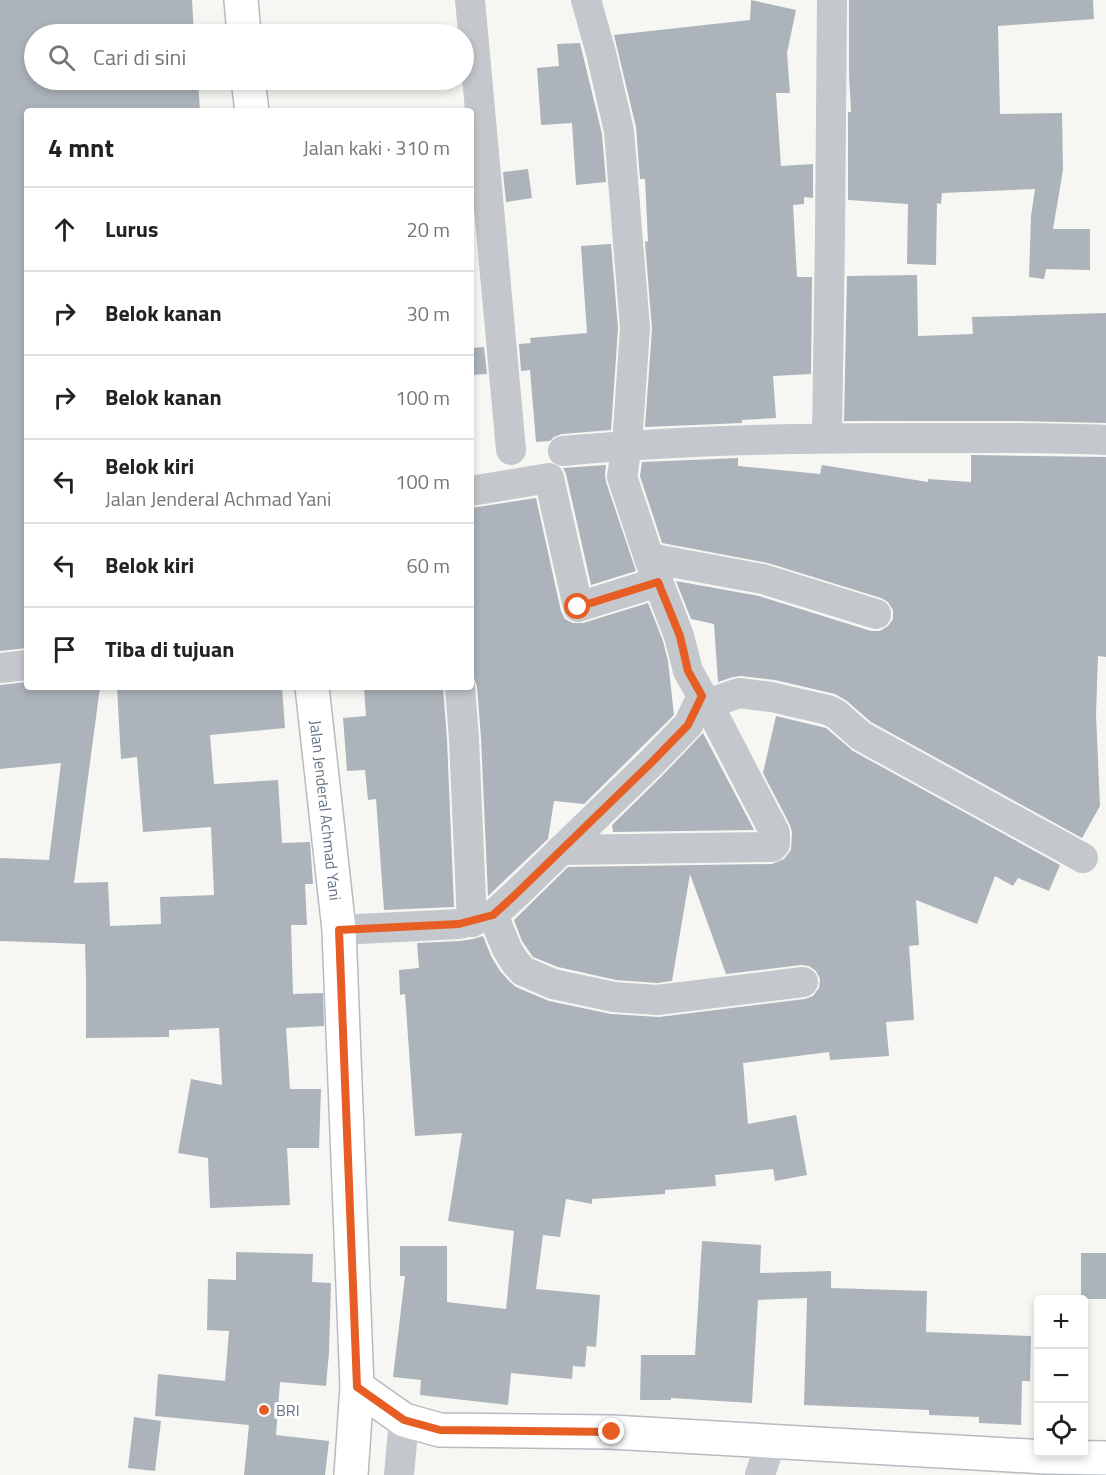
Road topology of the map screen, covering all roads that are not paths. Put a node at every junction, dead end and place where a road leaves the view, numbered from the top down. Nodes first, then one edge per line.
1 (241, 0) edge
2 (470, 0) edge
3 (586, 0) edge
4 (832, 0) edge
5 (243, 24) edge
6 (471, 24) edge
7 (474, 81) edge
8 (249, 90) edge
9 (252, 108) edge
10 (484, 283) edge
11 (827, 438) junction
12 (1106, 440) edge
13 (627, 445) junction
14 (511, 450) dead end
15 (563, 451) dead end
16 (474, 490) edge
17 (653, 570) junction
18 (876, 614) dead end
19 (24, 664) edge
20 (0, 668) edge
21 (312, 690) edge
22 (460, 690) edge
23 (705, 700) junction
24 (561, 850) junction
25 (1083, 858) dead end
26 (482, 918) junction
27 (339, 930) junction
28 (803, 982) dead end
29 (357, 1387) junction
30 (404, 1420) junction
31 (771, 1441) junction
32 (1106, 1458) edge
33 (1044, 1466) edge
34 (351, 1475) edge
35 (399, 1475) edge
36 (760, 1475) edge

1 - 5 main road
2 - 6 street
3 - 13 street
4 - 11 street
7 - 10 street
8 - 9 main road
10 - 14 street
11 - 12 street
11 - 13 street
13 - 15 street
13 - 17 street
16 - 17 street
17 - 18 street
17 - 23 street
19 - 20 street
21 - 27 main road, Jalan Jenderal Achmad Yani
22 - 26 street
23 - 24 street
23 - 24 street
23 - 25 street
24 - 26 street
26 - 27 street
26 - 28 street
27 - 29 main road, Jalan Jenderal Achmad Yani
29 - 30 main road
29 - 34 main road, Jalan Jenderal Achmad Yani
30 - 31 main road
30 - 35 street
31 - 33 main road
31 - 36 street
32 - 33 main road

